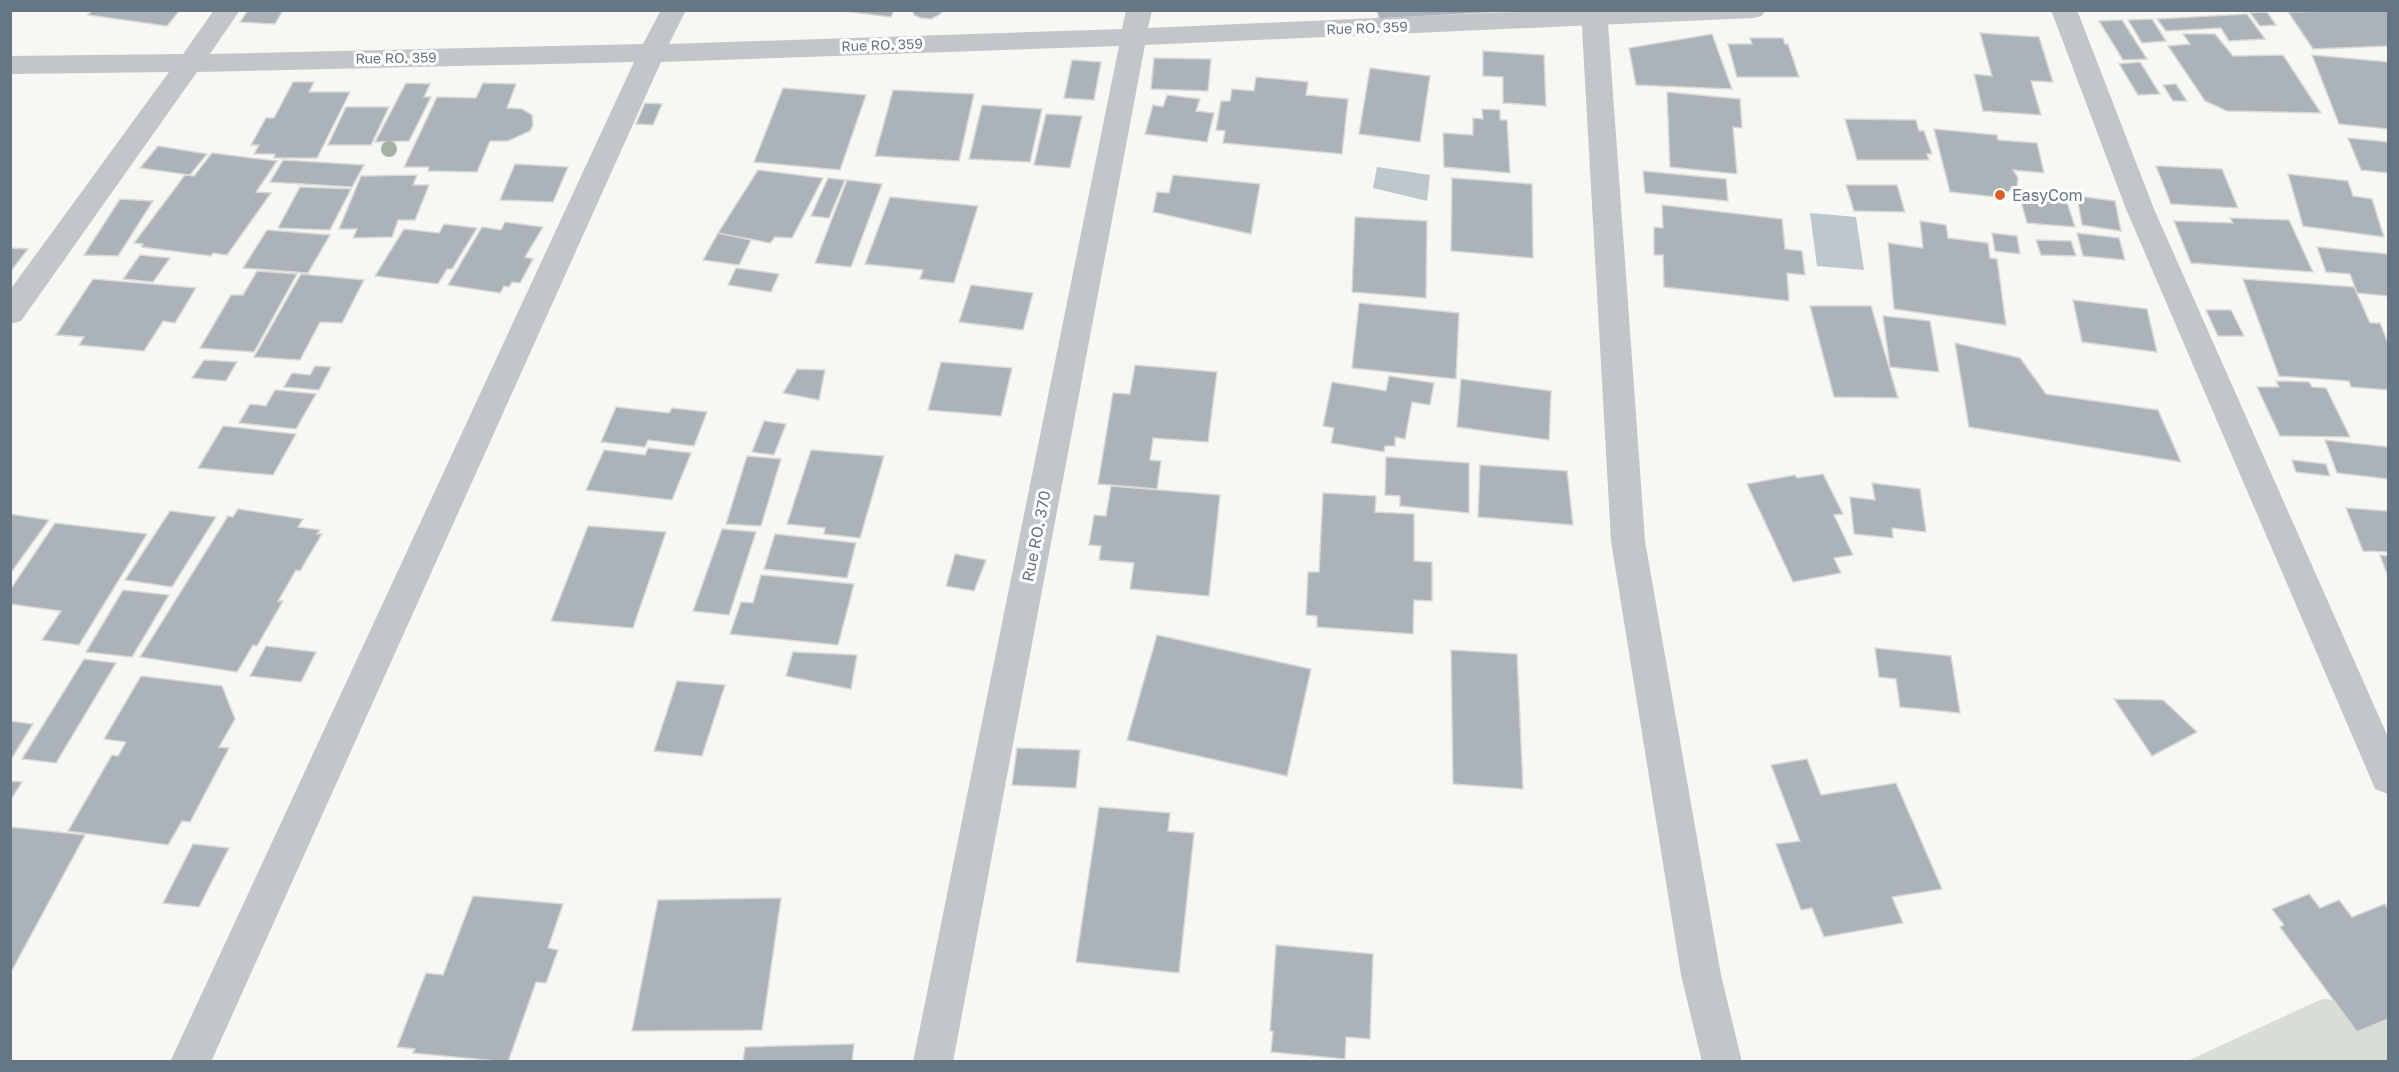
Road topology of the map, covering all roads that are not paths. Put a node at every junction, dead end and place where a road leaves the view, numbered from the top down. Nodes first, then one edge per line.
1 (228, 10) edge
2 (674, 10) edge
3 (1753, 10) edge
4 (2064, 10) edge
5 (1594, 14) edge
6 (1136, 24) edge
7 (652, 52) junction
8 (189, 63) junction
9 (10, 65) edge
10 (10, 314) edge
11 (2388, 777) edge
12 (190, 1062) edge
13 (933, 1062) edge
14 (1722, 1062) edge

1 - 8 street
2 - 7 street
3 - 5 street, Rue RO. 359
4 - 11 street
5 - 6 street, Rue RO. 359
5 - 14 street
6 - 7 street, Rue RO. 359
6 - 13 street, Rue RO. 370
7 - 8 street, Rue RO. 359
7 - 12 street
8 - 9 street, Rue RO. 359
8 - 10 street

